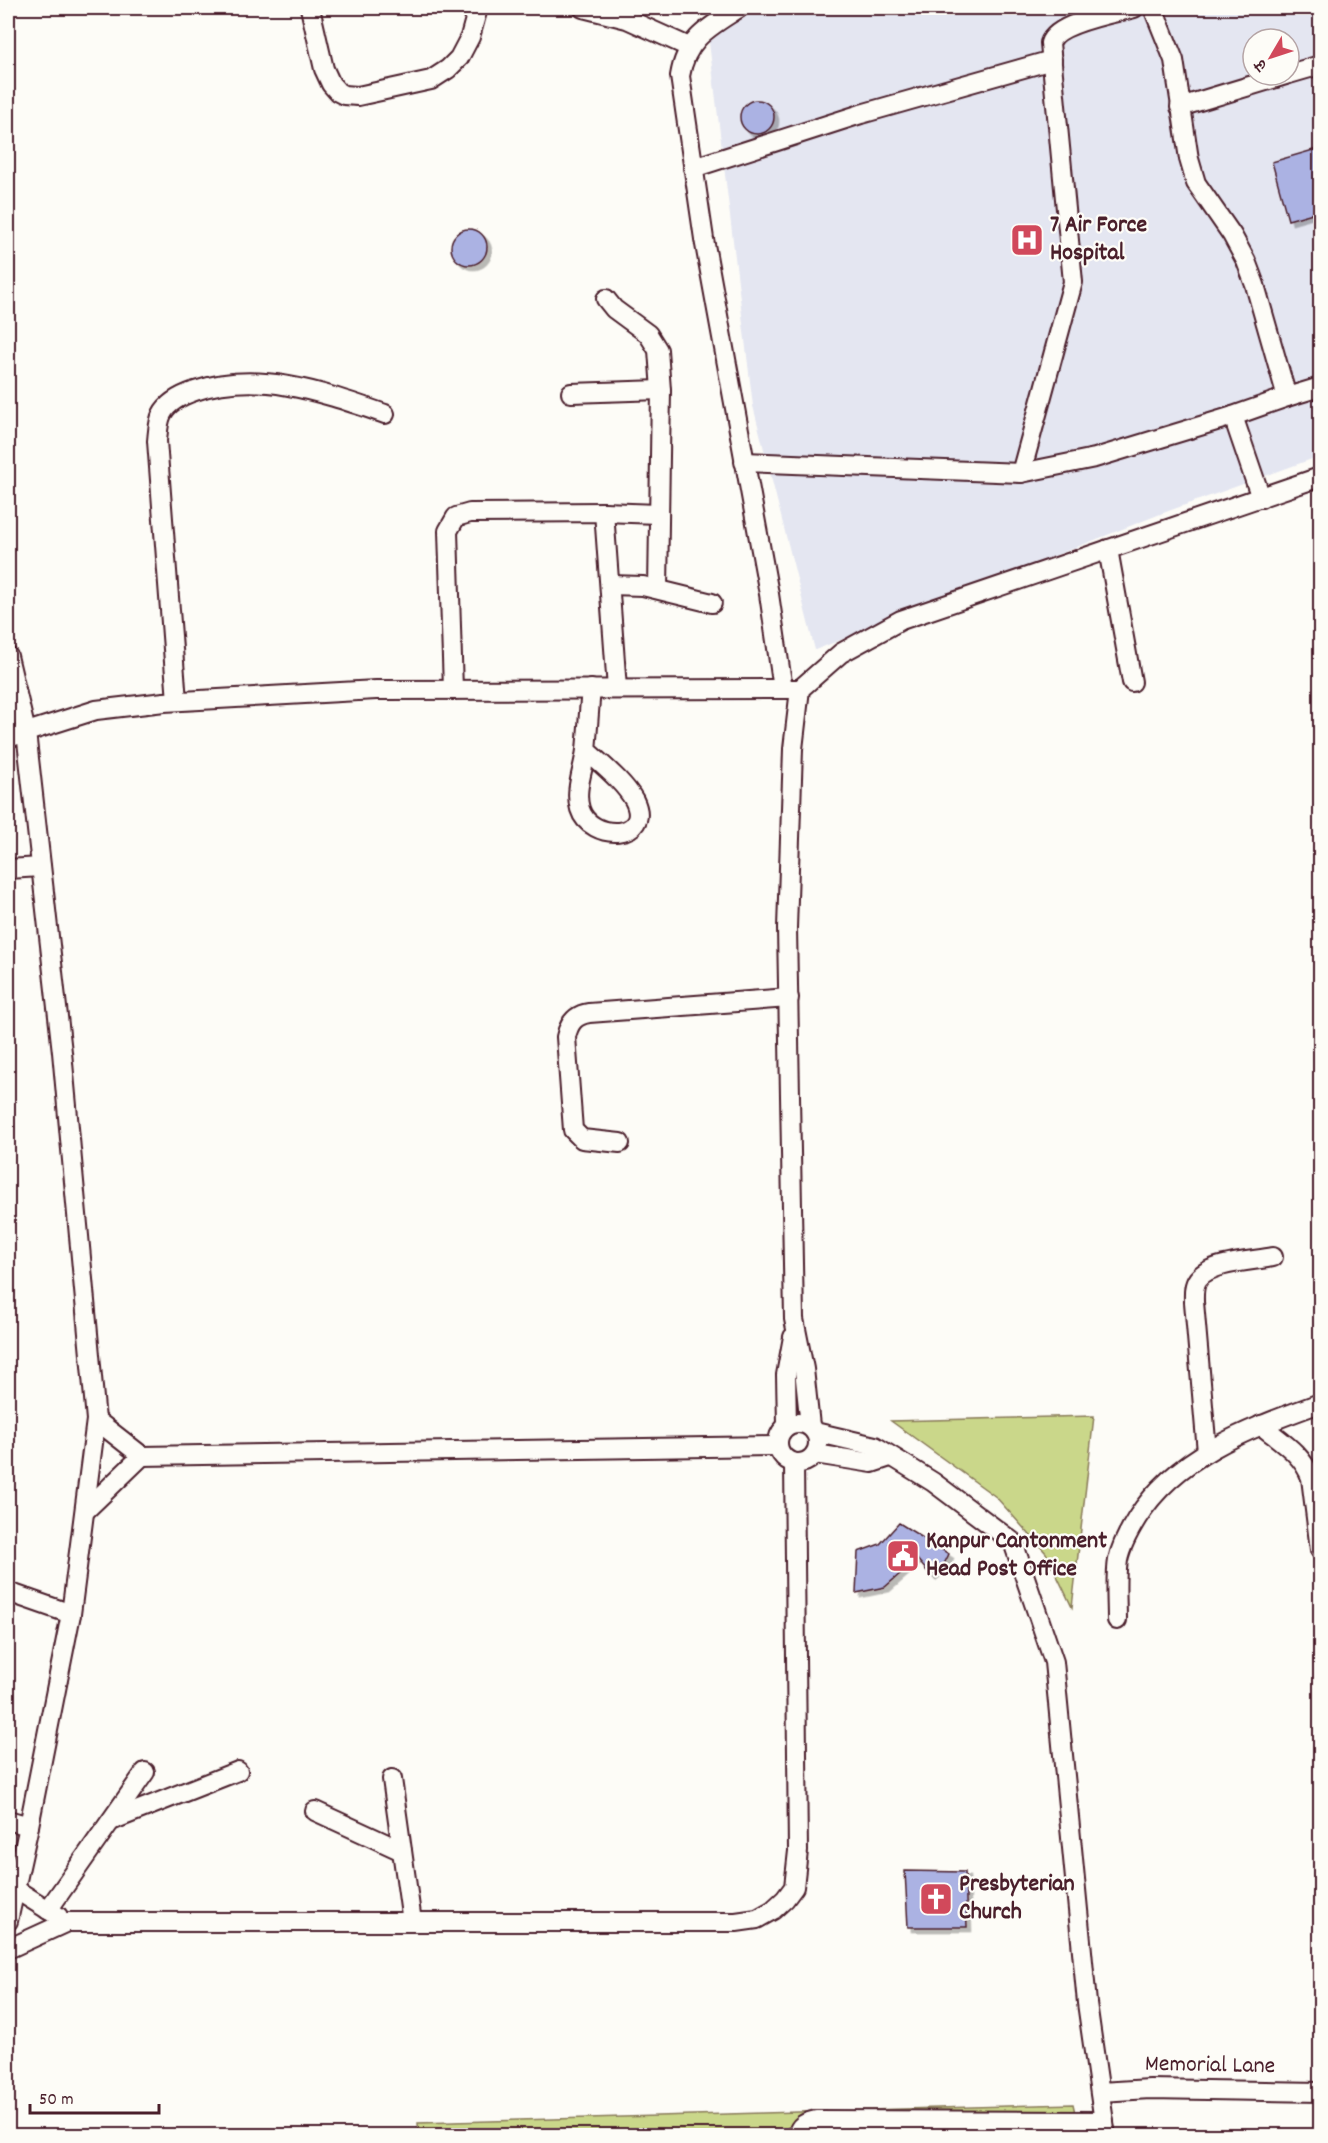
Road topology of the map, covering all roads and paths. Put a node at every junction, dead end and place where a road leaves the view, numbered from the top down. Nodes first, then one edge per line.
1 (310, 8) edge
2 (477, 8) edge
3 (583, 8) edge
4 (738, 8) edge
5 (1134, 8) edge
6 (1152, 8) edge
7 (1084, 14) edge
8 (688, 47) junction
9 (1052, 60) junction
10 (1320, 65) edge
11 (1301, 71) edge
12 (1248, 87) edge
13 (1180, 107) junction
14 (693, 168) junction
15 (606, 299) dead end
16 (1320, 387) edge
17 (661, 390) junction
18 (571, 393) dead end
19 (1287, 397) junction
20 (385, 414) dead end
21 (1233, 416) junction
22 (744, 462) junction
23 (1021, 473) junction
24 (1320, 477) edge
25 (1261, 498) junction
26 (604, 512) junction
27 (658, 514) junction
28 (1108, 549) junction
29 (610, 585) junction
30 (658, 589) junction
31 (712, 603) dead end
32 (8, 656) edge
33 (1132, 682) dead end
34 (591, 689) junction
35 (617, 689) junction
36 (792, 689) junction
37 (453, 690) junction
38 (177, 701) junction
39 (26, 732) junction
40 (8, 738) edge
41 (586, 750) dead end
42 (41, 867) junction
43 (8, 869) edge
44 (789, 998) junction
45 (620, 1143) dead end
46 (1274, 1257) dead end
47 (795, 1327) junction
48 (1320, 1402) edge
49 (96, 1420) junction
50 (787, 1425) junction
51 (1261, 1425) junction
52 (812, 1429) junction
53 (778, 1446) junction
54 (1207, 1452) junction
55 (815, 1454) junction
56 (142, 1456) junction
57 (890, 1457) junction
58 (794, 1463) junction
59 (86, 1510) junction
60 (1320, 1550) edge
61 (8, 1592) edge
62 (71, 1614) junction
63 (1117, 1620) dead end
64 (238, 1771) dead end
65 (145, 1772) dead end
66 (392, 1779) dead end
67 (315, 1811) dead end
68 (8, 1820) edge
69 (111, 1821) junction
70 (29, 1826) junction
71 (402, 1851) junction
72 (15, 1889) junction
73 (48, 1910) junction
74 (8, 1921) edge
75 (67, 1922) junction
76 (412, 1922) junction
77 (8, 1949) edge
78 (1100, 2092) junction
79 (1320, 2092) edge
80 (1105, 2128) edge
81 (797, 2136) edge

1 - 2 street
3 - 8 street
4 - 8 street
5 - 7 street
6 - 13 street
7 - 9 street
8 - 14 street
9 - 14 street
9 - 23 street
10 - 11 street
12 - 13 street
13 - 19 street
14 - 22 street
15 - 17 street
16 - 19 street
17 - 18 street
17 - 27 street
19 - 21 street
20 - 38 street
21 - 23 street
21 - 25 street
22 - 23 street
22 - 36 street
24 - 25 street
25 - 28 street
26 - 27 street
26 - 29 street
26 - 37 street
27 - 30 street
28 - 33 street
28 - 36 street
29 - 30 street
29 - 35 street
30 - 31 street
32 - 39 street
34 - 35 street
34 - 37 street
34 - 41 street
35 - 36 street
36 - 44 street
37 - 38 street
38 - 39 street
39 - 40 street
39 - 42 street
42 - 43 street
42 - 49 street
44 - 45 street
44 - 47 street
46 - 54 street
47 - 50 street
47 - 52 street
48 - 51 street
49 - 56 street
49 - 59 street
50 - 52 street
50 - 53 street
51 - 54 street
51 - 60 street
52 - 55 street
52 - 57 street
53 - 56 street
53 - 58 street
54 - 63 street
55 - 57 street
55 - 58 street
56 - 59 street
57 - 78 street
58 - 76 street
59 - 62 street
61 - 62 street
62 - 70 street
64 - 69 street
65 - 69 street
66 - 71 street
67 - 71 street
68 - 70 street
69 - 73 street
70 - 72 street
71 - 76 street
72 - 73 street
72 - 74 street
73 - 75 street
75 - 76 street
75 - 77 street
78 - 79 street, Memorial Lane
78 - 80 street
80 - 81 street

